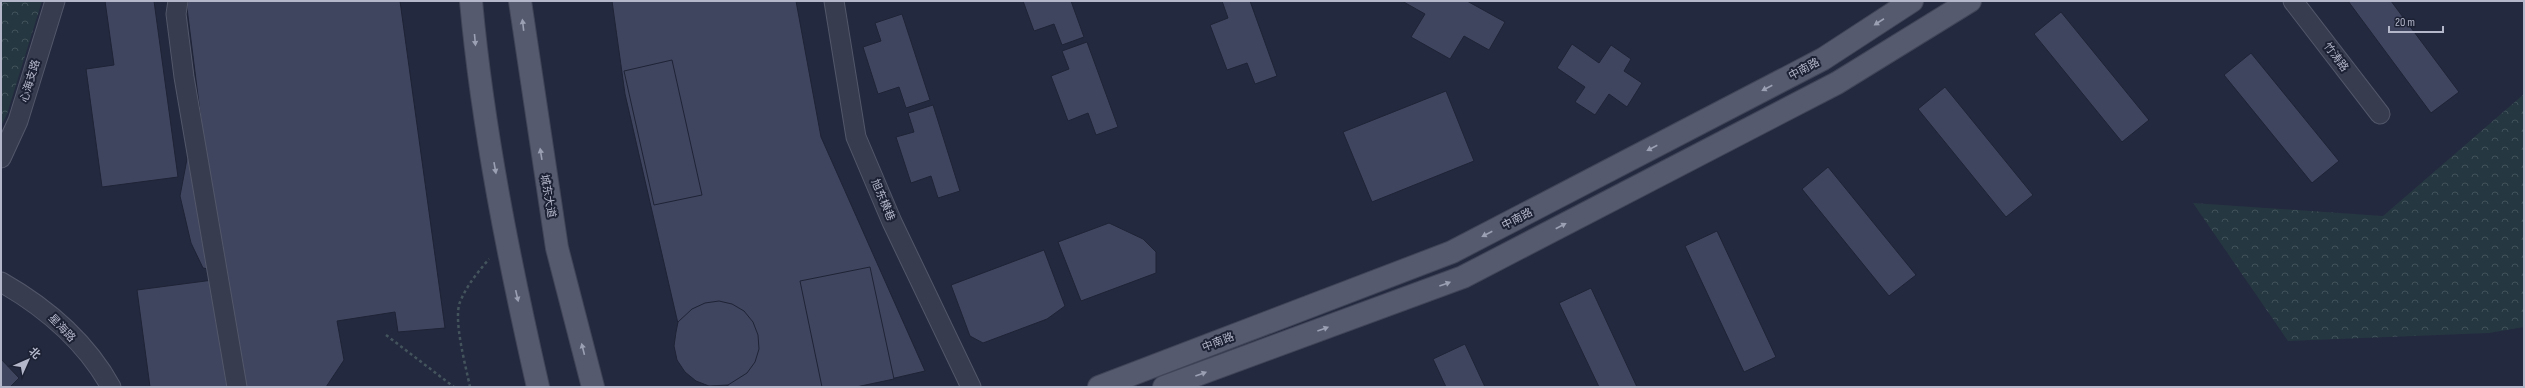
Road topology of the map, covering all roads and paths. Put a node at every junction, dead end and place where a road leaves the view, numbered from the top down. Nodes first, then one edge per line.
1 (55, 1) edge
2 (178, 1) edge
3 (471, 1) edge
4 (520, 1) edge
5 (834, 1) edge
6 (1912, 1) edge
7 (1970, 1) edge
8 (2293, 1) edge
9 (2380, 114) dead end
10 (1, 158) edge
11 (507, 239) junction
12 (1, 282) edge
13 (386, 335) dead end
14 (111, 387) edge
15 (237, 387) edge
16 (454, 387) edge
17 (470, 387) edge
18 (538, 387) edge
19 (593, 387) edge
20 (971, 387) edge
21 (1099, 387) edge
22 (1164, 387) edge

1 - 10 street, 心海支路
2 - 15 street
3 -> 11 main road
19 -> 4 main road, 城东大道
5 - 20 street, 旭东横巷
6 -> 21 main road, 中南路
22 -> 7 main road
8 - 9 street, 竹涛路
11 - 17 path
11 -> 18 main road
12 - 14 street, 星海路
13 - 16 path

